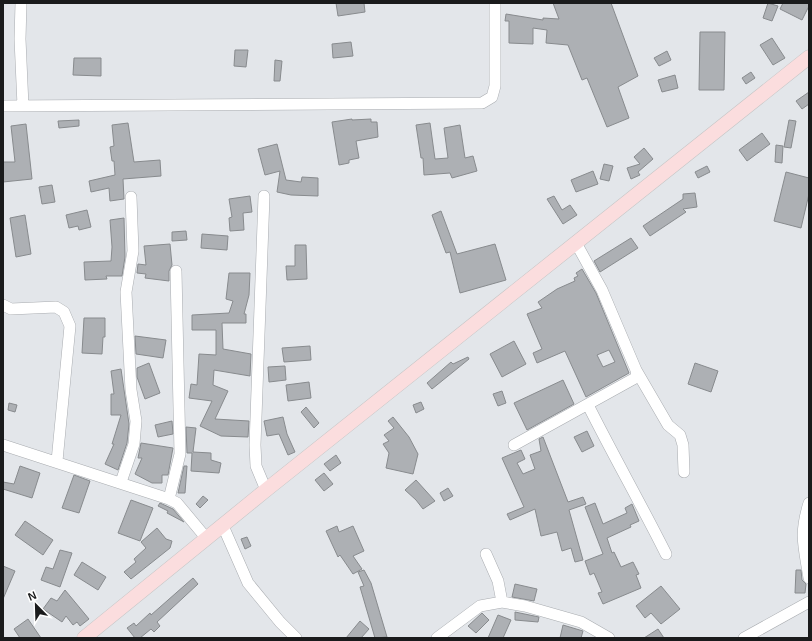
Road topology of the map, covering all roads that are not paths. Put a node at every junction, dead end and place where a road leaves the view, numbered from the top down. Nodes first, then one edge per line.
1 (21, 3) edge
2 (496, 3) edge
3 (809, 57) edge
4 (3, 106) edge
5 (23, 106) junction
6 (264, 196) dead end
7 (131, 197) dead end
8 (576, 243) junction
9 (176, 271) dead end
10 (3, 305) edge
11 (636, 370) junction
12 (588, 405) junction
13 (514, 444) dead end
14 (3, 446) edge
15 (57, 461) junction
16 (684, 472) dead end
17 (120, 482) junction
18 (266, 490) junction
19 (169, 499) junction
20 (809, 503) edge
21 (223, 526) junction
22 (207, 539) junction
23 (486, 554) dead end
24 (666, 554) dead end
25 (809, 578) edge
26 (502, 602) junction
27 (809, 602) edge
28 (84, 638) edge
29 (296, 638) edge
30 (437, 638) edge
31 (609, 638) edge
32 (744, 638) edge

1 - 5 street
2 - 5 street
3 - 8 main road
4 - 5 street
6 - 18 street
7 - 17 street
8 - 11 street
8 - 18 main road
9 - 19 street
10 - 15 street
11 - 12 street
11 - 16 street
12 - 13 street
12 - 24 street
14 - 15 street
15 - 17 street
17 - 19 street
18 - 21 main road
19 - 22 street
20 - 25 street
21 - 22 main road
21 - 29 street
22 - 28 main road
23 - 26 street
26 - 30 street
26 - 31 street
27 - 32 street

